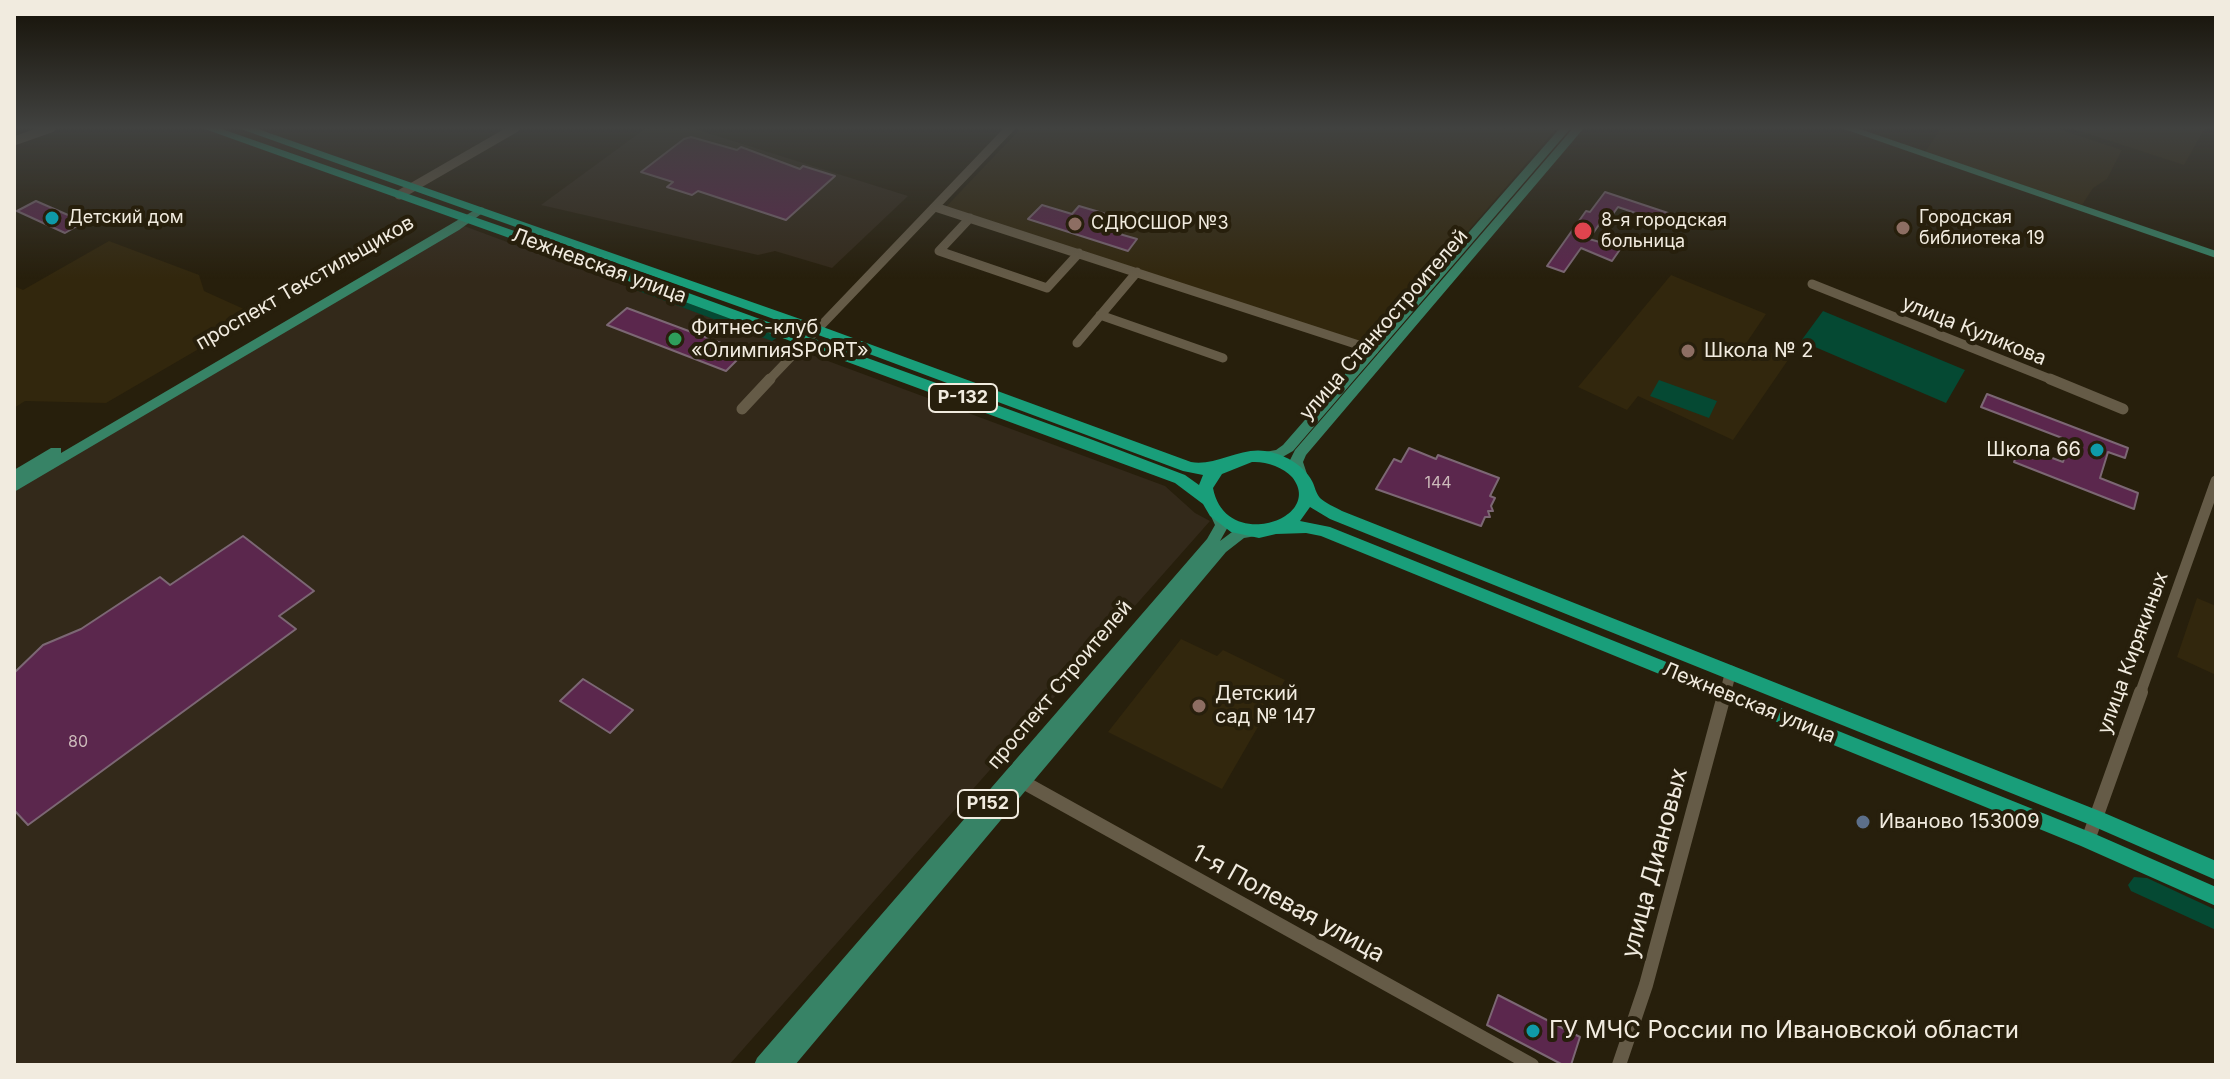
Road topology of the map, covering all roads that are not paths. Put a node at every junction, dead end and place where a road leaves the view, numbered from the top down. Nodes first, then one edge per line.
1 (351, 178) edge
2 (386, 178) edge
3 (426, 178) edge
4 (962, 178) edge
5 (1522, 178) edge
6 (1536, 178) edge
7 (1998, 178) edge
8 (411, 187) junction
9 (399, 195) junction
10 (935, 207) junction
11 (470, 215) junction
12 (970, 218) junction
13 (2216, 252) edge
14 (1079, 253) junction
15 (1137, 272) junction
16 (1812, 284) dead end
17 (1100, 315) junction
18 (812, 336) junction
19 (1077, 343) dead end
20 (1374, 350) junction
21 (1223, 358) dead end
22 (742, 409) dead end
23 (2123, 409) dead end
24 (1264, 456) junction
25 (1226, 461) junction
26 (14, 476) edge
27 (2216, 481) edge
28 (1305, 486) junction
29 (14, 487) edge
30 (1212, 506) junction
31 (1278, 529) junction
32 (1257, 531) junction
33 (1731, 671) junction
34 (1725, 693) junction
35 (1018, 779) junction
36 (2095, 818) junction
37 (2088, 840) junction
38 (2216, 871) edge
39 (2216, 897) edge
40 (764, 1065) edge
41 (783, 1065) edge
42 (1532, 1065) edge
43 (1619, 1065) edge

1 - 9 highway, Лежневская улица / Р-132
2 - 8 highway, Лежневская улица / Р-132
3 - 8 street
4 - 10 street
5 - 20 main road, улица Станкостроителей
6 - 28 main road, улица Станкостроителей
7 - 13 main road
8 - 9 street
8 - 11 highway, Лежневская улица / Р-132
9 - 11 highway, Лежневская улица / Р-132
10 - 12 street
10 - 18 street
11 - 18 highway, Лежневская улица / Р-132
11 - 26 main road, проспект Текстильщиков
11 - 29 main road, проспект Текстильщиков
12 - 14 street
12 - 14 street
14 - 15 street
15 - 17 street
15 - 20 street
16 - 23 street, улица Куликова
17 - 19 street
17 - 21 street
18 - 22 street
18 - 25 highway, Лежневская улица / Р-132
18 - 30 highway, Лежневская улица / Р-132
20 - 24 main road, улица Станкостроителей
24 - 25 highway
24 - 28 highway
25 - 30 highway
27 - 36 street, улица Кирякиных
28 - 31 highway
28 - 33 highway, Лежневская улица
30 - 32 highway
30 - 35 main road, проспект Строителей / Р152
31 - 32 highway
31 - 34 highway, Лежневская улица
32 - 35 main road, проспект Строителей / Р152
33 - 34 street, улица Диановых
33 - 36 highway, Лежневская улица
34 - 37 highway, Лежневская улица
34 - 43 street, улица Диановых
35 - 40 main road, проспект Строителей / Р152
35 - 41 main road, проспект Строителей / Р152
35 - 42 street, 1-я Полевая улица
36 - 37 street, улица Кирякиных
36 - 38 highway, Лежневская улица
37 - 39 highway, Лежневская улица

